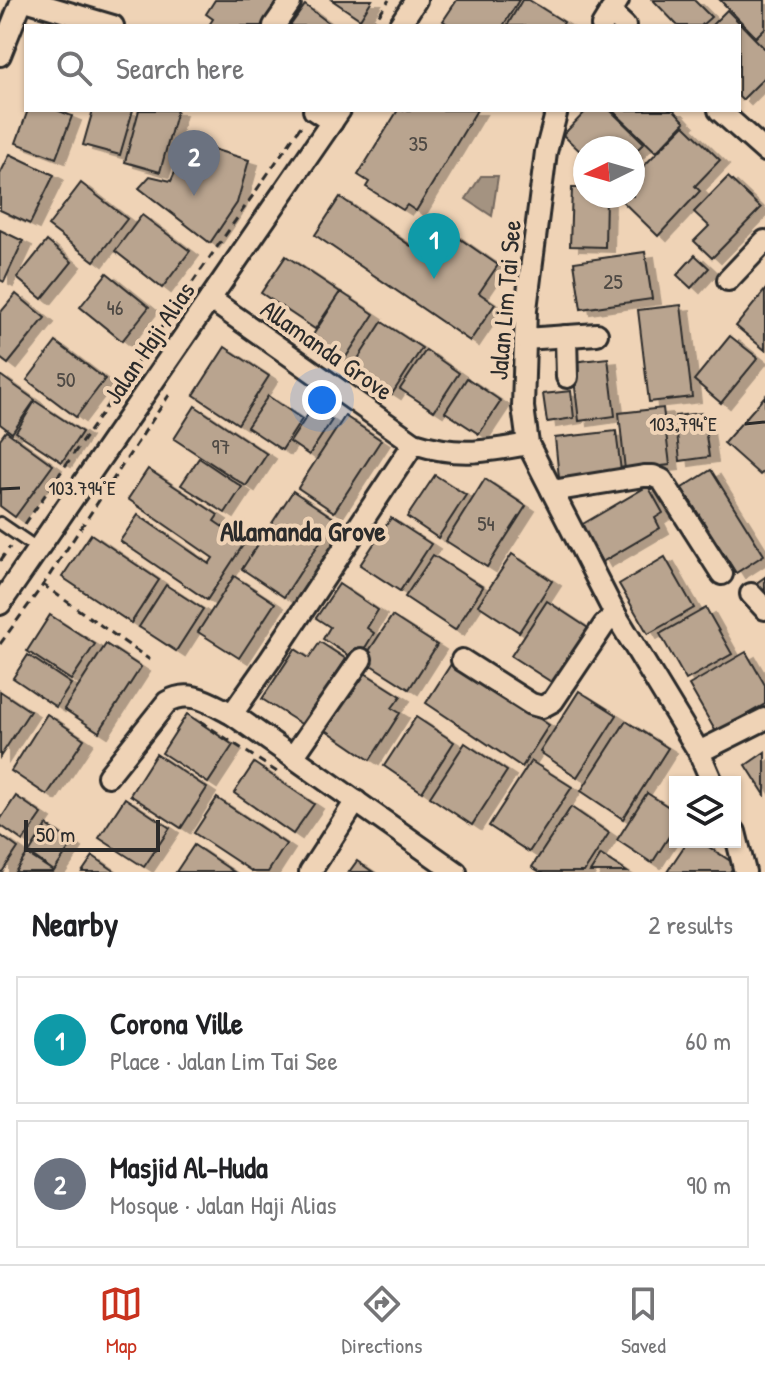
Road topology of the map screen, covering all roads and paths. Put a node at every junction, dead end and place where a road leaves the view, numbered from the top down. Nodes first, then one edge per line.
1 (23, 0) edge
2 (389, 0) edge
3 (416, 0) edge
4 (290, 3) dead end
5 (106, 24) edge
6 (275, 24) edge
7 (372, 24) edge
8 (400, 24) edge
9 (0, 55) edge
10 (556, 112) edge
11 (721, 112) edge
12 (309, 116) edge
13 (336, 116) edge
14 (765, 151) edge
15 (765, 241) edge
16 (728, 280) dead end
17 (210, 299) junction
18 (597, 334) dead end
19 (566, 336) junction
20 (525, 339) junction
21 (567, 377) dead end
22 (414, 443) junction
23 (528, 444) junction
24 (552, 491) junction
25 (0, 523) edge
26 (18, 535) junction
27 (39, 549) junction
28 (0, 561) edge
29 (23, 572) junction
30 (722, 574) dead end
31 (0, 604) edge
32 (615, 614) junction
33 (361, 659) dead end
34 (150, 660) dead end
35 (462, 660) dead end
36 (232, 714) junction
37 (765, 719) edge
38 (199, 720) dead end
39 (699, 752) junction
40 (293, 757) junction
41 (108, 776) dead end
42 (709, 776) edge
43 (288, 778) dead end
44 (356, 801) junction
45 (739, 848) edge
46 (310, 872) edge
47 (456, 872) edge
48 (745, 872) edge

1 - 5 street
1 - 9 street
2 - 7 path
3 - 8 street
4 - 6 street
10 - 20 street, Jalan Lim Tai See
11 - 14 street
12 - 13 street
12 - 26 path
13 - 17 street, Jalan Haji Alias
15 - 16 street
17 - 22 street, Allamanda Grove
17 - 27 street, Jalan Haji Alias
18 - 19 street
19 - 20 street
19 - 21 street
20 - 23 street, Jalan Lim Tai See
22 - 23 street, Allamanda Grove
22 - 36 street
23 - 24 street, Jalan Lim Tai See
24 - 30 street
24 - 32 street, Jalan Lim Tai See
25 - 26 lane
26 - 27 lane
26 - 28 path
27 - 29 street, Jalan Haji Alias
29 - 31 street, Jalan Haji Alias
29 - 34 path
32 - 35 street
32 - 39 street, Jalan Lim Tai See
33 - 40 street
36 - 40 street
36 - 41 street
37 - 39 street
38 - 43 path
39 - 42 street, Jalan Lim Tai See
40 - 44 street
44 - 46 street
44 - 47 street
45 - 48 street

